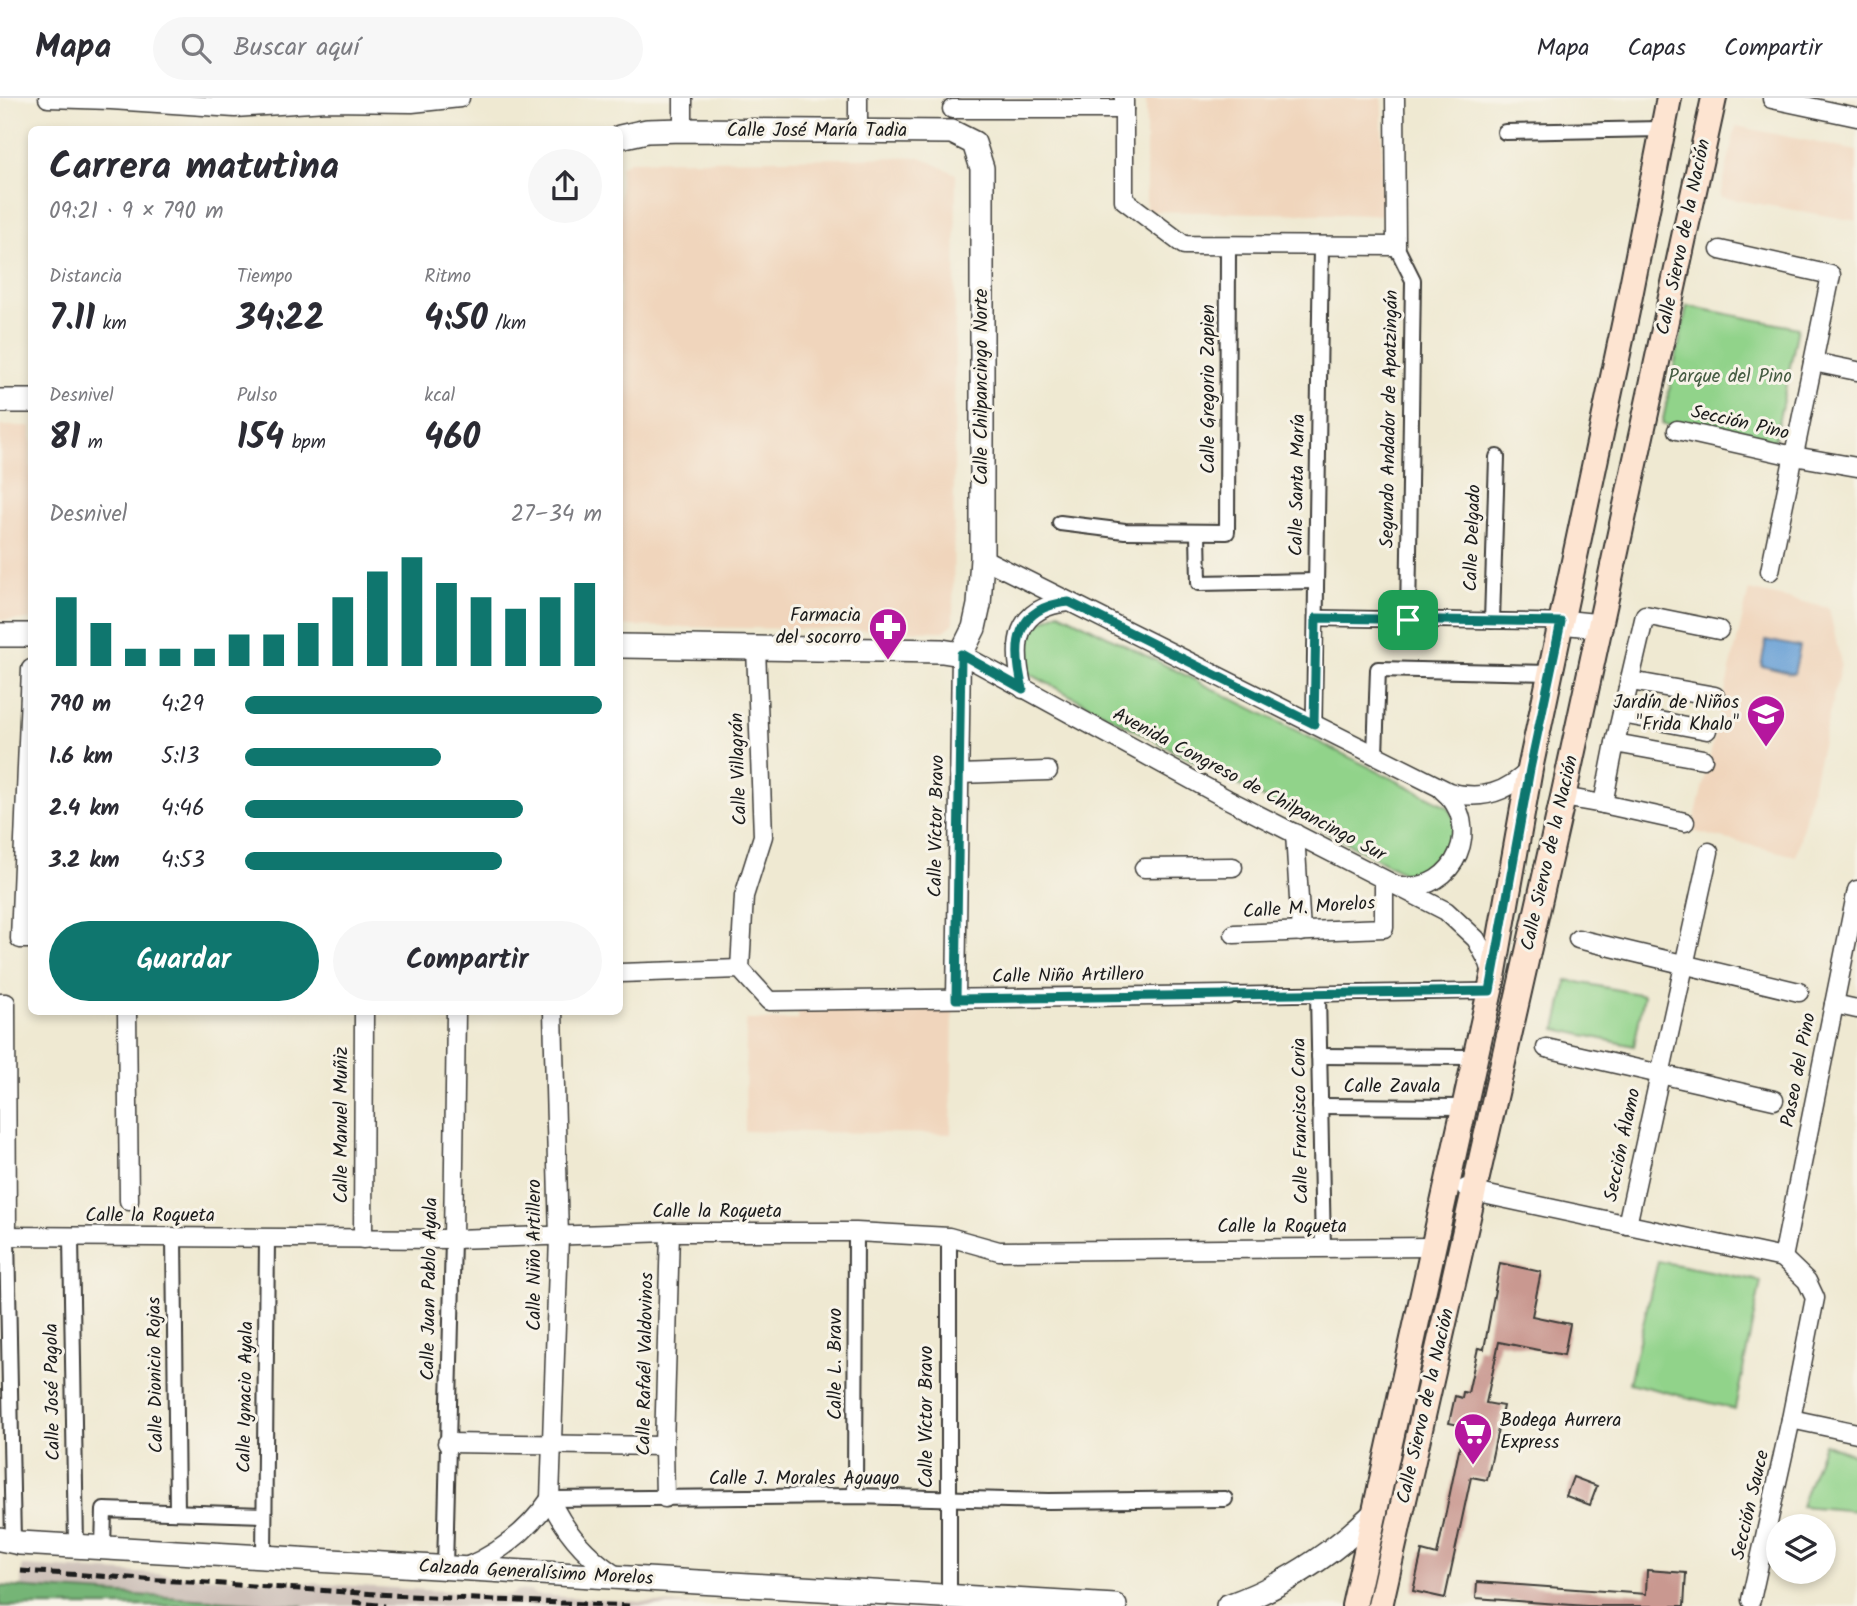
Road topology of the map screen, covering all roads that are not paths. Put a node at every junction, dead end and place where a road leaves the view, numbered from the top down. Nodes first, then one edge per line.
1 (48, 98) edge
2 (460, 98) edge
3 (683, 98) edge
4 (858, 98) edge
5 (1669, 98) edge
6 (1714, 98) edge
7 (1772, 99) edge
8 (1400, 101) edge
9 (1124, 103) edge
10 (1857, 117) edge
11 (952, 120) junction
12 (1661, 129) junction
13 (682, 130) junction
14 (858, 131) junction
15 (1506, 132) dead end
16 (623, 136) edge
17 (1228, 246) junction
18 (1321, 246) junction
19 (1396, 246) junction
20 (1720, 250) dead end
21 (1813, 362) junction
22 (1857, 371) edge
23 (0, 401) edge
24 (28, 401) edge
25 (1678, 430) dead end
26 (1794, 456) junction
27 (1497, 457) dead end
28 (1857, 467) edge
29 (1060, 523) dead end
30 (1198, 533) junction
31 (982, 558) junction
32 (1770, 571) dead end
33 (1316, 581) junction
34 (1069, 602) junction
35 (1316, 618) junction
36 (1408, 620) junction
37 (1492, 621) junction
38 (1561, 622) junction
39 (1600, 626) junction
40 (1719, 630) dead end
41 (0, 635) edge
42 (28, 635) edge
43 (623, 646) edge
44 (756, 648) junction
45 (961, 654) junction
46 (1550, 673) junction
47 (1631, 681) junction
48 (1023, 689) junction
49 (1715, 696) dead end
50 (1622, 714) junction
51 (1314, 724) junction
52 (1707, 730) dead end
53 (1615, 743) junction
54 (1376, 755) junction
55 (1703, 759) dead end
56 (1530, 769) junction
57 (1048, 771) dead end
58 (959, 774) junction
59 (1437, 787) junction
60 (1563, 797) junction
61 (1603, 804) junction
62 (1685, 822) dead end
63 (1295, 833) junction
64 (28, 840) edge
65 (1709, 852) dead end
66 (1233, 867) dead end
67 (1144, 868) dead end
68 (1384, 881) junction
69 (1857, 890) edge
70 (1301, 932) junction
71 (1234, 934) dead end
72 (26, 939) edge
73 (1578, 939) dead end
74 (1684, 964) junction
75 (740, 969) junction
76 (623, 972) edge
77 (1492, 984) junction
78 (1799, 992) dead end
79 (1318, 994) junction
80 (1228, 995) joint
81 (956, 999) junction
82 (3, 1003) edge
83 (1834, 1004) junction
84 (1857, 1009) edge
85 (127, 1015) edge
86 (364, 1015) edge
87 (456, 1015) edge
88 (553, 1015) edge
89 (1546, 1048) dead end
90 (1320, 1056) junction
91 (1475, 1056) junction
92 (1660, 1074) junction
93 (1774, 1100) dead end
94 (1320, 1106) junction
95 (1464, 1107) junction
96 (1447, 1179) junction
97 (1474, 1192) junction
98 (129, 1201) dead end
99 (1627, 1225) junction
100 (670, 1232) junction
101 (856, 1232) junction
102 (4, 1236) edge
103 (71, 1237) junction
104 (174, 1237) junction
105 (559, 1237) junction
106 (949, 1237) junction
107 (267, 1238) junction
108 (363, 1239) junction
109 (453, 1239) junction
110 (1432, 1247) junction
111 (1323, 1249) junction
112 (1783, 1258) junction
113 (1791, 1419) junction
114 (1857, 1433) edge
115 (447, 1443) junction
116 (552, 1446) junction
117 (664, 1446) junction
118 (855, 1496) junction
119 (665, 1497) junction
120 (550, 1499) junction
121 (1225, 1499) dead end
122 (948, 1500) junction
123 (177, 1512) junction
124 (1375, 1513) junction
125 (264, 1515) junction
126 (6, 1540) edge
127 (76, 1546) junction
128 (103, 1548) junction
129 (264, 1557) junction
130 (454, 1568) junction
131 (618, 1577) junction
132 (949, 1597) junction
133 (1751, 1600) dead end
134 (1115, 1606) edge
135 (1228, 1606) edge
136 (1354, 1606) edge
137 (1380, 1606) edge

1 - 2 street
3 - 13 street
4 - 14 street
5 - 12 main road, Calle Siervo de la Nación
6 - 39 main road, Calle Siervo de la Nación
7 - 10 street
8 - 19 street, Segundo Andador de Apatzingán
9 - 11 street, Calle José María Tadia
9 - 17 street
11 - 14 street, Calle José María Tadia
11 - 31 street, Calle Chilpancingo Norte
12 - 15 street
12 - 38 main road, Calle Siervo de la Nación
13 - 14 street, Calle José María Tadia
13 - 16 street, Calle José María Tadia
17 - 18 street
17 - 30 street, Calle Gregorio Zapien
18 - 19 street
18 - 33 street, Calle Santa María
19 - 36 street, Segundo Andador de Apatzingán
20 - 21 street, Sección Pino
21 - 22 street
21 - 26 street, Sección Pino
23 - 24 street
25 - 26 street, Sección Pino
26 - 28 street, Sección Pino
26 - 32 street, Sección Pino
27 - 37 street, Calle Delgado
29 - 30 street
30 - 33 street
31 - 34 street
31 - 45 street, Calle Chilpancingo Norte
33 - 35 street, Calle Santa María
34 - 48 street
34 - 51 street
35 - 36 street
35 - 51 street, Calle Santa María
36 - 37 street
37 - 38 street
38 - 39 street
38 - 46 main road, Calle Siervo de la Nación
39 - 60 main road, Calle Siervo de la Nación
40 - 47 street
41 - 42 street
43 - 44 street
44 - 45 street
44 - 75 street, Calle Villagrán
45 - 48 street, Avenida Congreso de Chilpancingo Sur
45 - 58 street, Calle Víctor Bravo
46 - 54 street
46 - 56 main road, Calle Siervo de la Nación
47 - 49 street
47 - 50 street
48 - 63 street, Avenida Congreso de Chilpancingo Sur
50 - 52 street
50 - 53 street
51 - 54 street
53 - 55 street
53 - 61 street
54 - 59 street
56 - 59 street
56 - 77 main road, Calle Siervo de la Nación
57 - 58 street
58 - 81 street, Calle Víctor Bravo
59 - 68 street
60 - 61 street
60 - 97 main road, Calle Siervo de la Nación
61 - 62 street
63 - 68 street, Avenida Congreso de Chilpancingo Sur
63 - 70 street
64 - 72 street
65 - 74 street, Sección Álamo
66 - 67 street
68 - 70 street, Calle M. Morelos
68 - 77 street, Avenida Congreso de Chilpancingo Sur
69 - 83 street, Paseo del Pino
70 - 71 street, Calle M. Morelos
73 - 74 street
74 - 78 street
74 - 92 street, Sección Álamo
75 - 76 street
75 - 81 street, Calle Niño Artillero
77 - 79 street, Calle Niño Artillero
77 - 91 main road, Calle Siervo de la Nación
79 - 80 street, Calle Niño Artillero
79 - 90 street, Calle Francisco Coria
80 - 81 street, Calle Niño Artillero
82 - 102 street
83 - 84 street
83 - 112 street, Paseo del Pino
85 - 98 street
86 - 108 street, Calle Manuel Muñiz
87 - 109 street, Calle Juan Pablo Ayala
88 - 105 street, Calle Niño Artillero
89 - 92 street, Sección Álamo
90 - 91 street
90 - 94 street, Calle Francisco Coria
91 - 95 main road, Calle Siervo de la Nación
92 - 93 street, Sección Álamo
92 - 99 street, Sección Álamo
94 - 95 street, Calle Zavala
94 - 111 street, Calle Francisco Coria
95 - 96 main road, Calle Siervo de la Nación
96 - 97 street
96 - 110 main road, Calle Siervo de la Nación
97 - 99 street
97 - 137 main road, Calle Siervo de la Nación
99 - 112 street
100 - 101 street, Calle la Roqueta
100 - 105 street, Calle la Roqueta
100 - 117 street, Calle Rafaél Valdovinos
101 - 106 street, Calle la Roqueta
101 - 118 street, Calle L. Bravo
102 - 103 street, Calle la Roqueta
102 - 126 street
103 - 104 street, Calle la Roqueta
103 - 127 street, Calle José Pagola
104 - 107 street, Calle la Roqueta
104 - 123 street, Calle Dionicio Rojas
105 - 109 street, Calle la Roqueta
105 - 116 street, Calle Niño Artillero
106 - 111 street, Calle la Roqueta
106 - 122 street, Calle Víctor Bravo
107 - 108 street, Calle la Roqueta
107 - 125 street, Calle Ignacio Ayala
108 - 109 street, Calle la Roqueta
109 - 115 street, Calle Juan Pablo Ayala
110 - 111 street, Calle la Roqueta
110 - 124 main road, Calle Siervo de la Nación
112 - 113 street
113 - 114 street
113 - 133 street, Sección Sauce
115 - 116 street
115 - 130 street, Calle Juan Pablo Ayala
116 - 117 street
116 - 120 street, Calle Niño Artillero
117 - 119 street, Calle Rafaél Valdovinos
118 - 119 street, Calle J. Morales Aguayo
118 - 122 street, Calle J. Morales Aguayo
119 - 120 street, Calle J. Morales Aguayo
120 - 130 street
120 - 131 street
121 - 122 street, Calle J. Morales Aguayo
122 - 132 street, Calle Víctor Bravo
123 - 125 street
123 - 128 street
124 - 135 street
124 - 136 main road, Calle Siervo de la Nación
125 - 129 street, Calle Ignacio Ayala
126 - 127 street, Calzada Generalísimo Morelos
127 - 128 street, Calzada Generalísimo Morelos
128 - 129 street, Calzada Generalísimo Morelos
129 - 130 street, Calzada Generalísimo Morelos
130 - 131 street, Calzada Generalísimo Morelos
131 - 132 street, Calzada Generalísimo Morelos
132 - 134 street, Calzada Generalísimo Morelos

